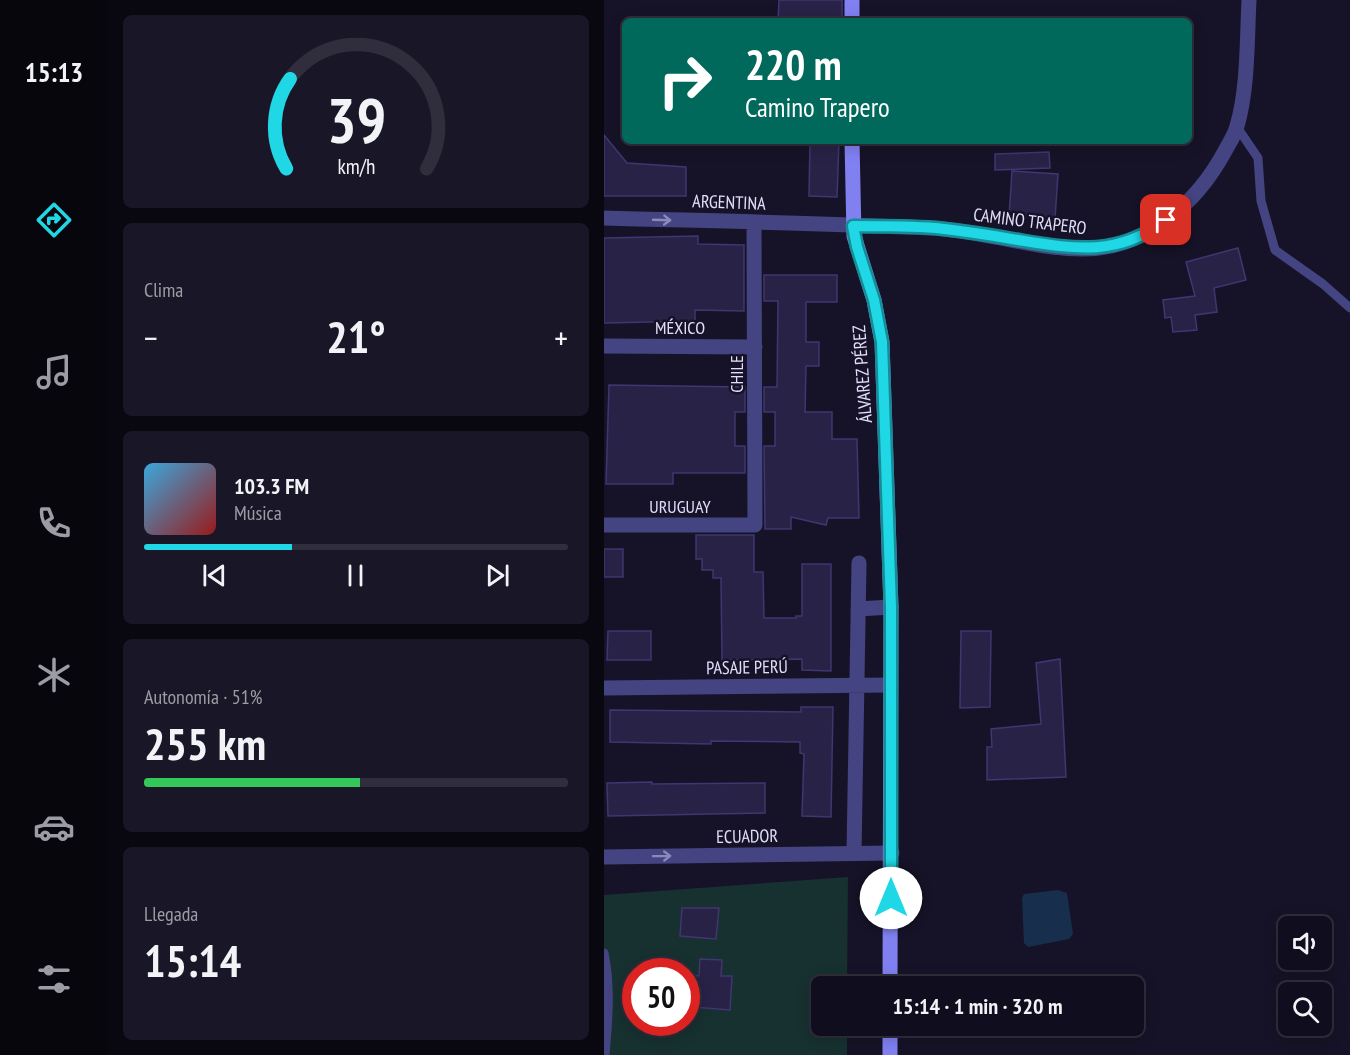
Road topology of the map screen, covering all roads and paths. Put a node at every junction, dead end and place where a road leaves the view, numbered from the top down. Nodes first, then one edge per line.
1 (852, 0) edge
2 (1249, 0) edge
3 (852, 18) edge
4 (1237, 127) junction
5 (852, 144) edge
6 (604, 218) edge
7 (754, 222) junction
8 (853, 226) junction
9 (1350, 308) edge
10 (604, 346) edge
11 (755, 347) junction
12 (604, 525) edge
13 (755, 525) joint
14 (859, 563) dead end
15 (891, 607) junction
16 (858, 609) junction
17 (857, 685) junction
18 (890, 685) junction
19 (604, 688) edge
20 (854, 853) junction
21 (892, 853) junction
22 (604, 857) edge
23 (604, 953) edge
24 (890, 976) edge
25 (606, 1028) edge
26 (890, 1036) edge
27 (605, 1055) edge
28 (890, 1055) edge

1 - 3 main road
2 - 4 street, CAMINO TRAPERO
4 - 8 street, CAMINO TRAPERO
4 - 9 lane
5 - 8 main road, ÁLVAREZ PÉREZ
6 -> 7 street, ARGENTINA
7 - 8 street, ARGENTINA
7 - 11 street, CHILE
8 - 15 main road, ÁLVAREZ PÉREZ
10 - 11 street, MÉXICO
11 - 13 street, CHILE
12 - 13 street, URUGUAY
14 - 16 street
15 - 16 street
15 - 18 main road, ÁLVAREZ PÉREZ
16 - 17 street
17 - 18 street, PASAJE PERÚ
17 - 19 street, PASAJE PERÚ
17 - 20 street
18 - 21 main road, ÁLVAREZ PÉREZ
20 - 21 street, ECUADOR
22 -> 20 street, ECUADOR
21 - 24 main road, ÁLVAREZ PÉREZ
23 - 25 lane
25 - 27 lane
26 - 28 main road

